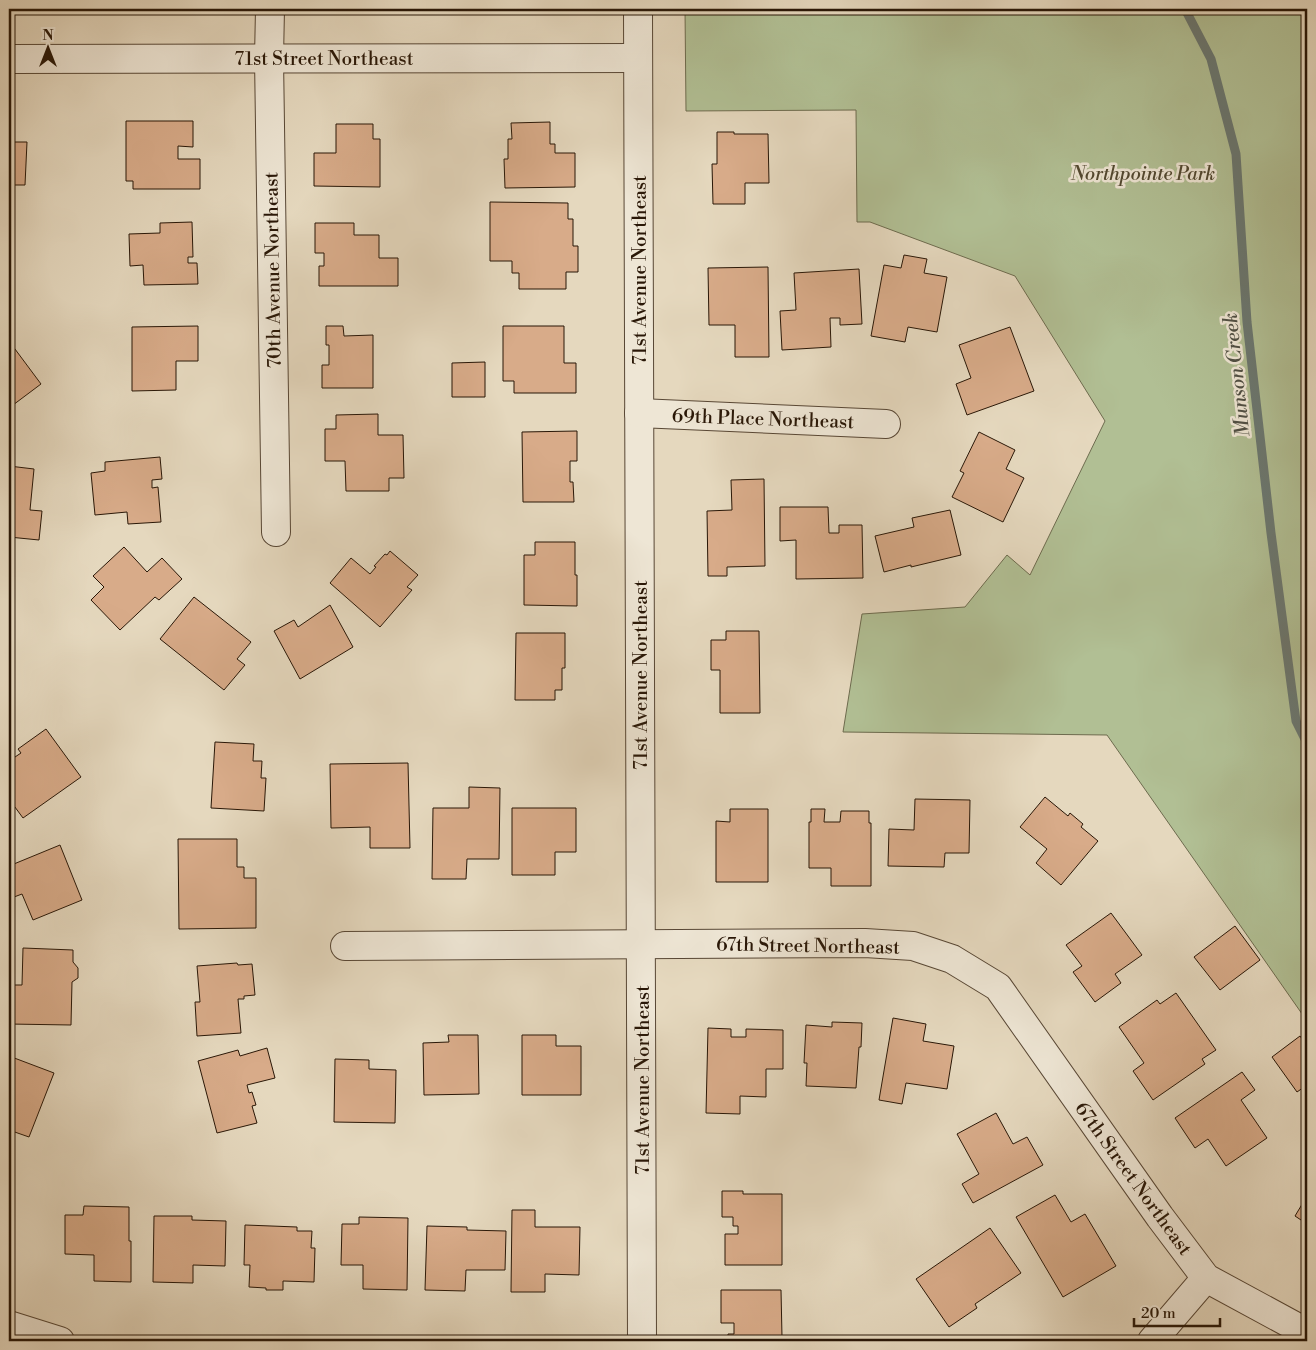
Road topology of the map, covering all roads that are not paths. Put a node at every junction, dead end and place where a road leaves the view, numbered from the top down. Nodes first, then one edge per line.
1 (270, 9) edge
2 (638, 9) edge
3 (269, 58) junction
4 (638, 58) junction
5 (9, 59) edge
6 (639, 413) junction
7 (886, 424) dead end
8 (276, 532) dead end
9 (642, 944) junction
10 (345, 946) dead end
11 (1206, 1278) junction
12 (9, 1325) edge
13 (1307, 1331) edge
14 (60, 1341) edge
15 (642, 1341) edge
16 (1152, 1341) edge

1 - 3 street, 70th Avenue Northeast
2 - 4 street, 71st Avenue Northeast
3 - 4 street, 71st Street Northeast
3 - 5 street, 71st Street Northeast
3 - 8 street, 70th Avenue Northeast
4 - 6 street, 71st Avenue Northeast
6 - 7 street, 69th Place Northeast
6 - 9 street, 71st Avenue Northeast
9 - 10 street, 67th Street Northeast
9 - 11 street, 67th Street Northeast
9 - 15 street, 71st Avenue Northeast
11 - 13 street, 67th Street Northeast
11 - 16 street
12 - 14 street

